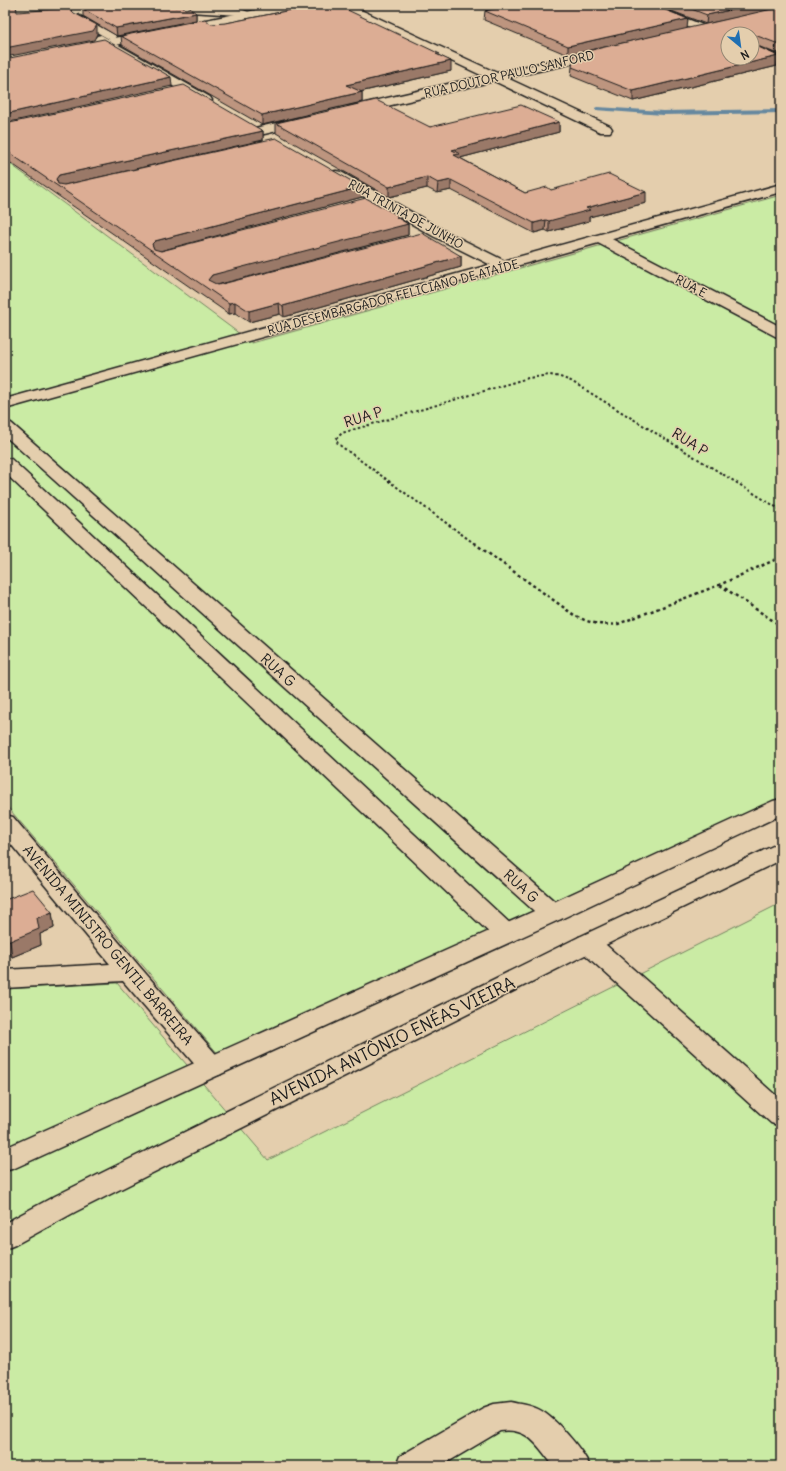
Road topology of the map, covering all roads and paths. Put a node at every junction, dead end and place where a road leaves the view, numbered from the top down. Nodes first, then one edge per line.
1 (123, 5) edge
2 (129, 5) edge
3 (274, 5) edge
4 (298, 5) edge
5 (341, 5) edge
6 (642, 5) edge
7 (72, 12) edge
8 (244, 14) junction
9 (727, 24) edge
10 (704, 30) junction
11 (681, 35) edge
12 (720, 36) edge
13 (107, 40) junction
14 (612, 51) edge
15 (760, 52) edge
16 (5, 57) edge
17 (781, 60) edge
18 (5, 63) edge
19 (498, 77) junction
20 (186, 89) junction
21 (170, 92) edge
22 (219, 108) edge
23 (344, 112) edge
24 (321, 117) edge
25 (246, 123) edge
26 (605, 129) dead end
27 (260, 131) junction
28 (279, 142) edge
29 (325, 169) edge
30 (781, 188) edge
31 (378, 199) junction
32 (363, 203) edge
33 (438, 233) junction
34 (417, 238) edge
35 (601, 239) junction
36 (504, 266) junction
37 (781, 333) edge
38 (5, 404) edge
39 (5, 428) edge
40 (5, 463) edge
41 (781, 510) edge
42 (781, 557) edge
43 (720, 585) junction
44 (781, 626) edge
45 (781, 806) edge
46 (5, 822) edge
47 (781, 851) edge
48 (552, 913) junction
49 (506, 934) junction
50 (588, 943) junction
51 (130, 972) junction
52 (5, 978) edge
53 (212, 1068) junction
54 (781, 1116) edge
55 (5, 1160) edge
56 (5, 1237) edge
57 (412, 1466) edge
58 (574, 1466) edge

1 - 2 street
2 - 8 street
3 - 8 street
4 - 8 street
5 - 19 street
6 - 10 street
7 - 13 lane
8 - 13 street
9 - 10 street
10 - 11 street
10 - 12 street
13 - 16 street
13 - 18 street
13 - 20 street
14 - 19 street, RUA DOUTOR PAULO SANFORD
15 - 17 street
19 - 23 street, RUA DOUTOR PAULO SANFORD
19 - 26 street
20 - 21 street
20 - 22 street
24 - 27 street
25 - 27 street
27 - 28 street
29 - 31 street, RUA TRINTA DE JUNHO
30 - 35 street, RUA DESEMBARGADOR FELICIANO DE ATAÍDE
31 - 32 street
31 - 33 street, RUA TRINTA DE JUNHO
33 - 34 street
33 - 36 street, RUA TRINTA DE JUNHO
35 - 36 street, RUA DESEMBARGADOR FELICIANO DE ATAÍDE
35 - 37 street, RUA E
36 - 38 street, RUA DESEMBARGADOR FELICIANO DE ATAÍDE
39 - 48 street, RUA G
40 - 49 street
41 - 43 path, RUA P
42 - 43 path, RUA P
43 - 44 path
45 - 48 street
46 - 51 street, AVENIDA MINISTRO GENTIL BARREIRA
47 - 50 street, AVENIDA ANTÔNIO ENÉAS VIEIRA
48 - 49 street
49 - 53 street
50 - 54 street
50 - 56 street, AVENIDA ANTÔNIO ENÉAS VIEIRA
51 - 52 street
51 - 53 street, AVENIDA MINISTRO GENTIL BARREIRA
53 - 55 street
57 - 58 street

